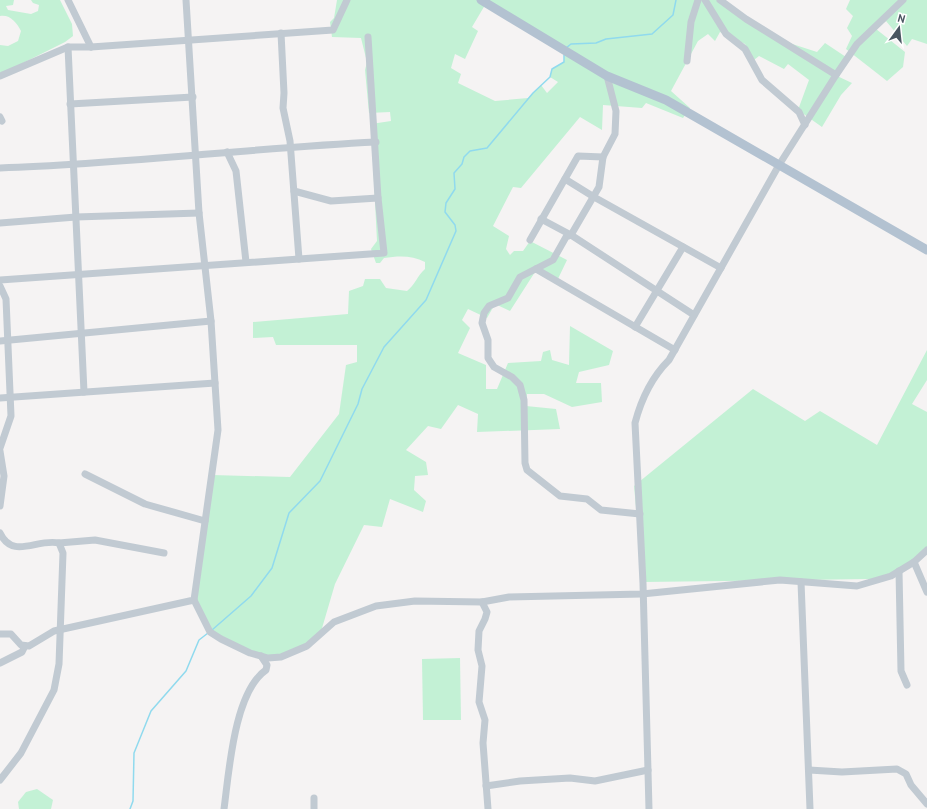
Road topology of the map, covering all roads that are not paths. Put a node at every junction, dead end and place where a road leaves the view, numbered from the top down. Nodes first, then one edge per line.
1 (68, 0) edge
2 (186, 0) edge
3 (347, 0) edge
4 (481, 0) edge
5 (698, 0) edge
6 (705, 0) edge
7 (720, 0) edge
8 (904, 0) edge
9 (281, 34) junction
10 (368, 37) dead end
11 (189, 40) junction
12 (68, 47) junction
13 (91, 47) junction
14 (687, 61) dead end
15 (836, 75) junction
16 (0, 76) edge
17 (607, 76) junction
18 (193, 97) junction
19 (70, 104) junction
20 (805, 125) junction
21 (376, 142) junction
22 (290, 146) junction
23 (227, 152) junction
24 (197, 155) junction
25 (603, 158) junction
26 (779, 165) junction
27 (73, 166) junction
28 (0, 168) edge
29 (565, 179) junction
30 (294, 191) junction
31 (594, 197) junction
32 (378, 198) junction
33 (199, 213) junction
34 (76, 217) junction
35 (541, 219) junction
36 (0, 223) edge
37 (571, 235) junction
38 (530, 240) dead end
39 (683, 247) junction
40 (926, 248) edge
41 (299, 259) junction
42 (246, 262) junction
43 (205, 265) junction
44 (721, 268) junction
45 (536, 269) junction
46 (79, 274) junction
47 (0, 280) edge
48 (0, 286) edge
49 (657, 291) junction
50 (694, 315) junction
51 (211, 321) junction
52 (635, 326) junction
53 (82, 334) junction
54 (4, 340) edge
55 (675, 350) junction
56 (215, 383) junction
57 (84, 392) junction
58 (0, 398) edge
59 (11, 398) junction
60 (0, 450) edge
61 (85, 474) dead end
62 (0, 506) edge
63 (640, 514) junction
64 (205, 521) junction
65 (0, 533) edge
66 (59, 543) junction
67 (927, 550) edge
68 (164, 553) dead end
69 (914, 562) junction
70 (899, 571) junction
71 (801, 582) junction
72 (927, 592) edge
73 (642, 594) junction
74 (194, 600) junction
75 (482, 602) junction
76 (61, 629) junction
77 (0, 634) edge
78 (25, 646) junction
79 (261, 656) junction
80 (0, 663) edge
81 (907, 685) dead end
82 (648, 770) junction
83 (809, 770) junction
84 (0, 780) edge
85 (486, 786) junction
86 (314, 798) dead end
87 (927, 804) edge
88 (224, 809) edge
89 (314, 809) edge
90 (488, 809) edge
91 (649, 809) edge
92 (810, 809) edge

1 - 13 street
2 - 11 street
3 - 9 street
4 - 17 main road
5 - 14 street
6 - 20 street
7 - 15 street
8 - 15 street
9 - 11 street
9 - 22 street
10 - 21 street
11 - 13 street
11 - 18 street
12 - 13 street
12 - 16 street
12 - 19 street
15 - 20 street
17 - 25 street
17 - 26 main road
18 - 19 street
18 - 24 street
19 - 27 street
20 - 26 street
21 - 22 street
21 - 32 street
22 - 23 street
22 - 30 street
23 - 24 street
23 - 42 street
24 - 27 street
24 - 33 street
25 - 29 street
25 - 31 street
26 - 40 main road
26 - 44 street
27 - 28 street
27 - 34 street
29 - 31 street
29 - 35 street
30 - 32 street
30 - 41 street
31 - 37 street
31 - 39 street
32 - 41 street
33 - 34 street
33 - 43 street
34 - 36 street
34 - 46 street
35 - 37 street
35 - 38 street
37 - 45 street
37 - 49 street
39 - 44 street
39 - 49 street
41 - 42 street
42 - 43 street
43 - 46 street
43 - 51 street
44 - 50 street
45 - 52 street
45 - 63 street
46 - 47 street
46 - 53 street
48 - 54 street
49 - 50 street
49 - 52 street
50 - 55 street
51 - 53 street
51 - 56 street
52 - 55 street
53 - 54 street
53 - 57 street
54 - 59 street
55 - 63 street
56 - 57 street
56 - 64 street
57 - 59 street
58 - 59 street
59 - 60 street
60 - 62 street
61 - 64 street
63 - 73 street
64 - 74 street
65 - 66 street
66 - 68 street
66 - 76 street
67 - 69 street
69 - 70 street
69 - 72 street
70 - 71 street
70 - 81 street
71 - 73 street
71 - 83 street
73 - 75 street
73 - 82 street
74 - 76 street
74 - 79 street
75 - 79 street
75 - 85 street
76 - 78 street
76 - 84 street
77 - 78 street
78 - 80 street
79 - 88 street
82 - 85 street
82 - 91 street
83 - 87 street
83 - 92 street
85 - 90 street
86 - 89 street

